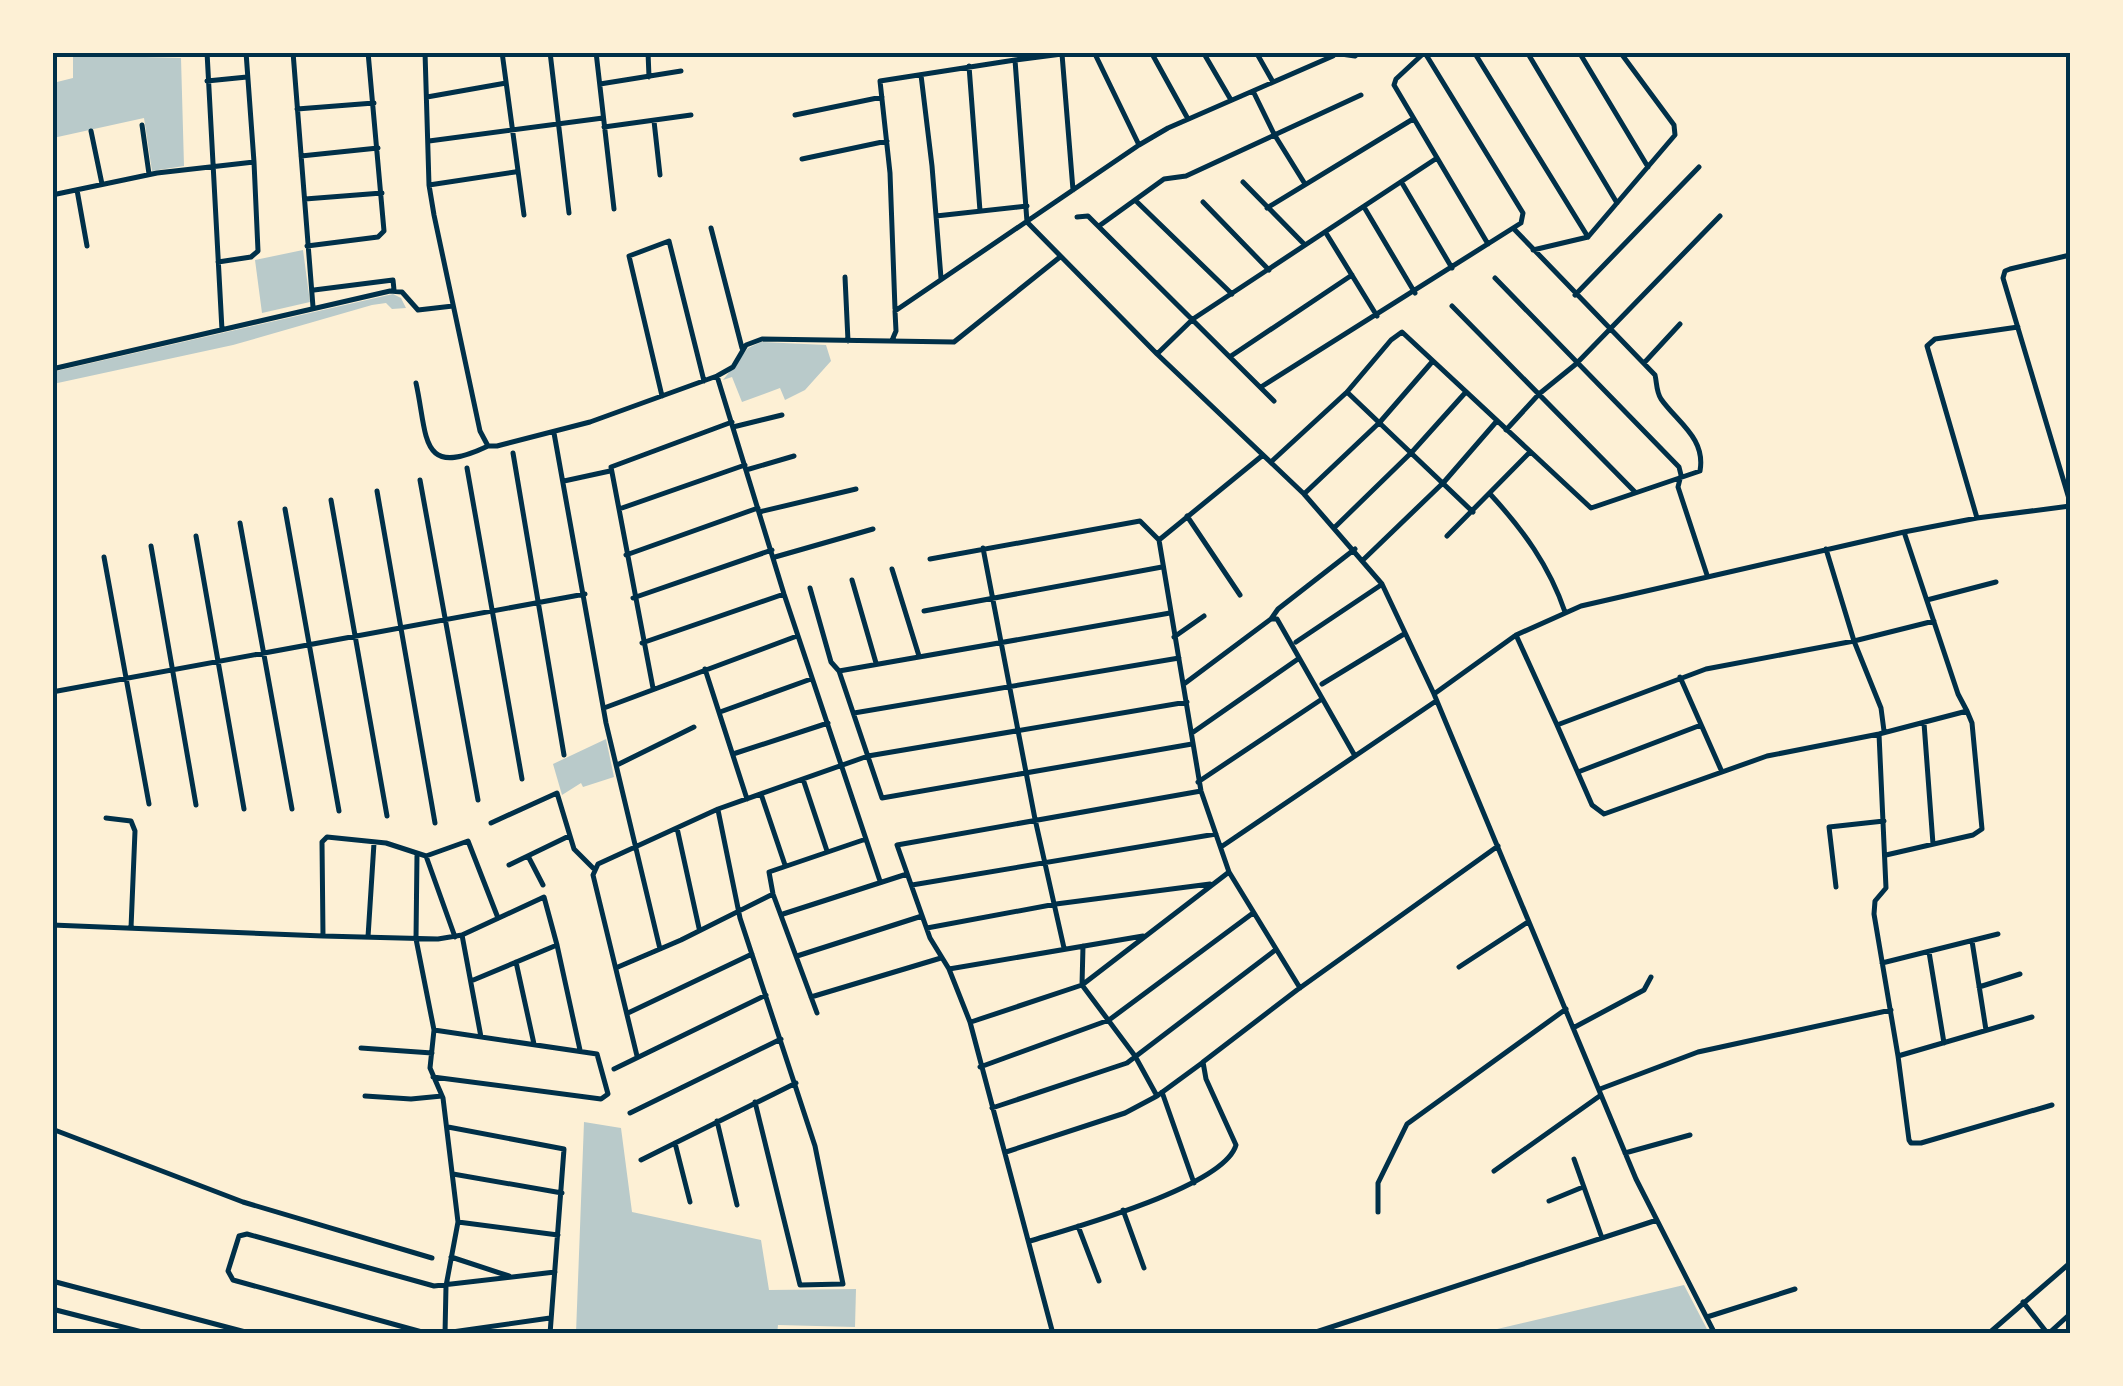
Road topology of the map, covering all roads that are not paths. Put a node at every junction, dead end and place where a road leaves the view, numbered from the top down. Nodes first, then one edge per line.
1 (207, 52) edge
2 (246, 52) edge
3 (293, 52) edge
4 (368, 52) edge
5 (425, 52) edge
6 (502, 52) edge
7 (550, 52) edge
8 (596, 52) edge
9 (648, 52) edge
10 (1094, 52) edge
11 (1151, 52) edge
12 (1204, 52) edge
13 (1256, 52) edge
14 (1360, 52) edge
15 (1474, 52) edge
16 (1527, 52) edge
17 (1579, 52) edge
18 (1620, 52) edge
19 (1065, 53) edge
20 (1425, 53) edge
21 (1337, 55) edge
22 (1014, 60) junction
23 (969, 66) junction
24 (681, 71) dead end
25 (920, 75) junction
26 (247, 77) junction
27 (649, 77) junction
28 (207, 80) junction
29 (1273, 82) junction
30 (506, 83) junction
31 (600, 84) junction
32 (1253, 91) junction
33 (1362, 94) dead end
34 (427, 97) junction
35 (882, 98) junction
36 (1230, 100) junction
37 (374, 103) junction
38 (297, 109) junction
39 (794, 115) dead end
40 (691, 116) dead end
41 (604, 118) junction
42 (1188, 119) junction
43 (1413, 119) junction
44 (654, 120) junction
45 (556, 123) junction
46 (142, 125) dead end
47 (604, 127) junction
48 (512, 128) junction
49 (91, 131) dead end
50 (1274, 134) junction
51 (429, 141) junction
52 (887, 141) junction
53 (1139, 146) junction
54 (378, 148) junction
55 (301, 156) junction
56 (802, 158) dead end
57 (1437, 158) junction
58 (254, 162) junction
59 (211, 166) junction
60 (1648, 167) junction
61 (1699, 167) dead end
62 (516, 172) junction
63 (149, 174) junction
64 (660, 175) dead end
65 (52, 182) edge
66 (1243, 182) dead end
67 (1402, 183) junction
68 (102, 184) junction
69 (429, 185) junction
70 (1305, 185) junction
71 (77, 190) junction
72 (1074, 190) junction
73 (382, 193) junction
74 (54, 194) edge
75 (305, 199) junction
76 (1135, 200) junction
77 (1204, 202) dead end
78 (1617, 203) junction
79 (1028, 206) junction
80 (1364, 207) junction
81 (1267, 208) junction
82 (614, 209) dead end
83 (980, 211) junction
84 (568, 213) dead end
85 (524, 215) dead end
86 (936, 216) junction
87 (1720, 216) dead end
88 (1078, 217) dead end
89 (1027, 222) junction
90 (1099, 226) junction
91 (712, 228) dead end
92 (1514, 228) junction
93 (1326, 232) junction
94 (1588, 237) junction
95 (1488, 244) junction
96 (1306, 245) junction
97 (87, 246) dead end
98 (307, 246) junction
99 (1533, 250) junction
100 (1060, 256) junction
101 (2070, 256) edge
102 (218, 262) junction
103 (1452, 268) junction
104 (1268, 270) junction
105 (1352, 275) junction
106 (846, 277) dead end
107 (941, 278) junction
108 (1495, 278) dead end
109 (314, 290) junction
110 (394, 290) junction
111 (1415, 293) junction
112 (1232, 294) junction
113 (1575, 296) junction
114 (453, 306) junction
115 (1452, 306) dead end
116 (313, 308) junction
117 (895, 311) junction
118 (1377, 316) junction
119 (1193, 319) junction
120 (1680, 324) dead end
121 (2018, 327) junction
122 (1609, 328) junction
123 (222, 330) junction
124 (892, 340) junction
125 (848, 341) junction
126 (742, 351) junction
127 (1157, 354) junction
128 (1232, 356) junction
129 (1432, 362) junction
130 (1644, 363) junction
131 (1576, 364) junction
132 (52, 369) edge
133 (716, 376) junction
134 (704, 381) junction
135 (416, 383) dead end
136 (1261, 387) junction
137 (1347, 392) junction
138 (1465, 393) junction
139 (1539, 394) junction
140 (662, 396) junction
141 (1274, 401) dead end
142 (782, 415) dead end
143 (1380, 422) junction
144 (1496, 422) junction
145 (733, 424) junction
146 (1506, 430) junction
147 (554, 433) junction
148 (488, 446) junction
149 (1412, 452) junction
150 (1530, 452) junction
151 (513, 453) dead end
152 (1263, 455) junction
153 (794, 456) dead end
154 (1272, 462) junction
155 (612, 467) junction
156 (746, 467) junction
157 (468, 468) dead end
158 (420, 480) dead end
159 (1680, 480) junction
160 (564, 481) junction
161 (1444, 482) junction
162 (856, 488) dead end
163 (377, 491) dead end
164 (1635, 492) junction
165 (1304, 494) junction
166 (1490, 495) junction
167 (331, 500) dead end
168 (2070, 504) edge
169 (286, 509) dead end
170 (619, 509) junction
171 (759, 510) junction
172 (1474, 512) junction
173 (1187, 516) junction
174 (1978, 518) junction
175 (240, 522) dead end
176 (1335, 527) junction
177 (873, 529) dead end
178 (1904, 532) junction
179 (196, 536) dead end
180 (1446, 536) dead end
181 (1159, 540) junction
182 (150, 546) dead end
183 (983, 548) junction
184 (1354, 549) junction
185 (1826, 549) junction
186 (773, 554) junction
187 (626, 555) junction
188 (104, 556) dead end
189 (930, 558) dead end
190 (1363, 560) junction
191 (1162, 567) junction
192 (892, 569) dead end
193 (1707, 575) junction
194 (852, 580) dead end
195 (1996, 582) dead end
196 (1382, 584) junction
197 (810, 588) dead end
198 (585, 594) junction
199 (784, 594) junction
200 (1240, 596) dead end
201 (633, 598) junction
202 (992, 600) junction
203 (1927, 600) junction
204 (539, 602) junction
205 (491, 611) junction
206 (924, 611) dead end
207 (1565, 612) junction
208 (1170, 613) junction
209 (1204, 616) dead end
210 (1274, 619) junction
211 (446, 620) junction
212 (1934, 622) junction
213 (402, 628) junction
214 (1404, 634) junction
215 (1516, 634) junction
216 (357, 636) junction
217 (798, 636) junction
218 (1174, 637) junction
219 (1000, 641) junction
220 (1854, 641) junction
221 (1296, 642) dead end
222 (310, 644) junction
223 (642, 644) junction
224 (264, 653) junction
225 (919, 656) junction
226 (1179, 658) junction
227 (1298, 659) junction
228 (220, 661) junction
229 (876, 664) junction
230 (705, 669) junction
231 (174, 670) junction
232 (840, 671) junction
233 (1680, 677) junction
234 (127, 678) junction
235 (811, 680) junction
236 (1009, 684) junction
237 (1184, 684) junction
238 (1322, 684) dead end
239 (652, 688) junction
240 (52, 692) edge
241 (1435, 698) junction
242 (1322, 699) junction
243 (1187, 702) junction
244 (604, 708) junction
245 (1967, 711) junction
246 (719, 712) junction
247 (854, 714) junction
248 (828, 723) junction
249 (1924, 723) junction
250 (1557, 725) junction
251 (1700, 725) junction
252 (694, 726) dead end
253 (1017, 730) junction
254 (1192, 733) junction
255 (1882, 733) junction
256 (1192, 744) junction
257 (733, 754) junction
258 (564, 755) dead end
259 (868, 756) junction
260 (1355, 756) junction
261 (841, 764) junction
262 (618, 765) junction
263 (1578, 772) junction
264 (1722, 772) junction
265 (1028, 775) junction
266 (522, 779) dead end
267 (803, 779) junction
268 (1198, 782) junction
269 (1201, 791) junction
270 (761, 794) junction
271 (747, 798) junction
272 (478, 800) dead end
273 (149, 804) dead end
274 (196, 805) dead end
275 (244, 808) dead end
276 (292, 809) dead end
277 (718, 810) junction
278 (339, 811) dead end
279 (387, 816) dead end
280 (106, 818) dead end
281 (1035, 819) junction
282 (1884, 820) junction
283 (436, 822) dead end
284 (491, 823) dead end
285 (678, 828) junction
286 (1216, 834) junction
287 (569, 836) junction
288 (866, 839) junction
289 (374, 843) junction
290 (1934, 844) junction
291 (1498, 846) junction
292 (1221, 847) junction
293 (636, 848) junction
294 (827, 851) junction
295 (416, 854) junction
296 (1886, 854) junction
297 (426, 856) junction
298 (528, 856) junction
299 (1045, 861) junction
300 (509, 865) dead end
301 (784, 865) junction
302 (593, 868) junction
303 (1229, 872) junction
304 (907, 874) junction
305 (880, 881) junction
306 (1214, 883) junction
307 (543, 885) dead end
308 (912, 886) junction
309 (1836, 887) dead end
310 (773, 894) junction
311 (1056, 904) junction
312 (740, 908) junction
313 (1252, 913) junction
314 (782, 914) junction
315 (922, 916) junction
316 (498, 918) junction
317 (1529, 921) junction
318 (52, 925) edge
319 (131, 928) junction
320 (927, 928) junction
321 (700, 929) junction
322 (1998, 934) dead end
323 (323, 936) junction
324 (459, 936) junction
325 (1144, 936) junction
326 (368, 938) junction
327 (416, 939) junction
328 (1972, 941) junction
329 (557, 945) junction
330 (1084, 946) junction
331 (1064, 948) junction
332 (660, 949) junction
333 (1274, 951) junction
334 (1929, 952) junction
335 (752, 954) junction
336 (797, 956) junction
337 (940, 958) junction
338 (516, 962) junction
339 (1882, 963) junction
340 (1460, 967) dead end
341 (617, 968) junction
342 (949, 968) junction
343 (2020, 974) dead end
344 (1650, 977) dead end
345 (471, 982) junction
346 (1082, 986) junction
347 (1979, 987) junction
348 (1300, 988) junction
349 (766, 994) junction
350 (812, 997) junction
351 (1566, 1010) junction
352 (1890, 1010) junction
353 (627, 1013) junction
354 (817, 1013) dead end
355 (2032, 1017) dead end
356 (1109, 1020) junction
357 (970, 1022) junction
358 (1574, 1028) junction
359 (434, 1030) junction
360 (1986, 1030) junction
361 (481, 1036) junction
362 (781, 1039) junction
363 (1944, 1043) junction
364 (534, 1044) junction
365 (361, 1048) dead end
366 (580, 1050) junction
367 (432, 1052) junction
368 (637, 1056) junction
369 (1135, 1056) junction
370 (1898, 1056) junction
371 (1202, 1062) junction
372 (980, 1067) junction
373 (614, 1069) dead end
374 (433, 1077) junction
375 (796, 1082) junction
376 (1600, 1092) junction
377 (1160, 1094) junction
378 (365, 1096) dead end
379 (442, 1096) junction
380 (755, 1102) junction
381 (2052, 1105) dead end
382 (992, 1108) junction
383 (630, 1112) dead end
384 (717, 1121) junction
385 (448, 1127) junction
386 (52, 1128) edge
387 (1690, 1135) dead end
388 (675, 1143) junction
389 (1006, 1152) junction
390 (1626, 1153) junction
391 (1574, 1158) dead end
392 (641, 1160) dead end
393 (1494, 1171) dead end
394 (453, 1174) junction
395 (1194, 1182) junction
396 (1584, 1187) junction
397 (562, 1194) junction
398 (1549, 1201) dead end
399 (690, 1202) dead end
400 (737, 1205) dead end
401 (1123, 1210) junction
402 (1378, 1212) dead end
403 (1656, 1220) junction
404 (458, 1222) junction
405 (1078, 1226) junction
406 (558, 1235) junction
407 (1602, 1238) junction
408 (1030, 1241) junction
409 (452, 1257) junction
410 (432, 1258) dead end
411 (2070, 1263) edge
412 (1144, 1268) dead end
413 (554, 1272) junction
414 (512, 1277) junction
415 (52, 1280) edge
416 (1100, 1281) dead end
417 (446, 1286) junction
418 (1795, 1289) dead end
419 (2023, 1302) junction
420 (52, 1308) edge
421 (2070, 1314) edge
422 (1707, 1317) junction
423 (550, 1318) junction
424 (1341, 1324) junction
425 (1992, 1332) edge
426 (150, 1334) edge
427 (253, 1334) edge
428 (445, 1334) edge
429 (550, 1334) edge
430 (1053, 1334) edge
431 (1310, 1334) edge
432 (1341, 1334) edge
433 (1716, 1334) edge
434 (2048, 1334) edge

1 - 28 street
2 - 26 street
3 - 38 street
4 - 37 street
5 - 34 street
6 - 30 street
7 - 45 street
8 - 31 street
9 - 27 street
10 - 53 street
11 - 42 street
12 - 36 street
13 - 29 street
14 - 21 street
15 - 94 street
16 - 78 street
17 - 60 street
18 - 60 street
19 - 22 street
19 - 72 street
20 - 43 street
20 - 92 street
21 - 29 street
22 - 23 street
22 - 79 street
23 - 25 street
23 - 83 street
24 - 27 street
25 - 35 street
25 - 86 street
26 - 28 street
26 - 58 street
27 - 31 street
28 - 59 street
29 - 32 street
30 - 34 street
30 - 48 street
31 - 41 street
32 - 36 street
32 - 50 street
33 - 50 street
34 - 51 street
35 - 39 street
35 - 52 street
36 - 42 street
37 - 38 street
37 - 54 street
38 - 55 street
40 - 44 street
41 - 45 street
41 - 47 street
42 - 53 street
43 - 57 street
43 - 70 street
44 - 47 street
44 - 64 street
45 - 48 street
45 - 84 street
46 - 63 street
47 - 82 street
48 - 51 street
48 - 62 street
49 - 68 street
50 - 70 street
50 - 76 street
51 - 69 street
52 - 56 street
52 - 117 street
53 - 72 street
54 - 55 street
54 - 73 street
55 - 75 street
57 - 67 street
57 - 95 street
58 - 59 street
58 - 102 street
59 - 63 street
59 - 102 street
60 - 78 street
61 - 113 street
62 - 69 street
62 - 85 street
63 - 68 street
65 - 74 street
66 - 81 street
67 - 80 street
67 - 103 street
68 - 71 street
69 - 114 street
70 - 81 street
71 - 74 street
71 - 97 street
72 - 89 street
73 - 75 street
73 - 98 street
75 - 98 street
76 - 90 street
76 - 112 street
77 - 104 street
78 - 94 street
79 - 83 street
79 - 89 street
80 - 93 street
80 - 111 street
81 - 96 street
83 - 86 street
86 - 107 street
87 - 122 street
88 - 90 street
89 - 100 street
89 - 107 street
90 - 119 street
91 - 126 street
92 - 95 street
92 - 99 street
93 - 96 street
93 - 105 street
94 - 99 street
95 - 103 street
96 - 104 street
98 - 109 street
99 - 113 street
100 - 124 street
100 - 127 street
101 - 121 street
102 - 123 street
103 - 111 street
104 - 112 street
105 - 118 street
105 - 128 street
106 - 125 street
107 - 117 street
108 - 131 street
109 - 110 street
109 - 116 street
110 - 114 street
110 - 116 street
111 - 118 street
112 - 119 street
113 - 122 street
114 - 148 street
115 - 139 street
116 - 123 street
117 - 124 street
118 - 136 street
119 - 127 street
119 - 128 street
120 - 130 street
121 - 168 street
121 - 174 street
122 - 130 street
122 - 131 street
123 - 132 street
124 - 125 street
125 - 126 street
126 - 133 street
127 - 152 street
128 - 136 street
129 - 137 street
129 - 138 street
129 - 143 street
130 - 159 street
131 - 139 street
131 - 159 street
133 - 134 street
133 - 145 street
134 - 140 street
134 - 140 street
135 - 148 street
136 - 141 street
137 - 143 street
137 - 154 street
138 - 144 street
138 - 149 street
139 - 146 street
139 - 164 street
140 - 147 street
142 - 145 street
143 - 149 street
143 - 165 street
144 - 146 street
144 - 161 street
145 - 155 street
145 - 156 street
146 - 150 street
147 - 148 street
147 - 160 street
149 - 161 street
149 - 176 street
150 - 164 street
150 - 166 street
151 - 204 street
152 - 154 street
152 - 173 street
153 - 156 street
154 - 165 street
155 - 160 street
155 - 170 street
156 - 170 street
156 - 171 street
157 - 205 street
158 - 211 street
159 - 164 street
159 - 193 street
160 - 198 street
161 - 172 street
161 - 190 street
162 - 171 street
163 - 213 street
165 - 176 street
166 - 172 street
166 - 207 street
167 - 216 street
168 - 174 street
169 - 222 street
170 - 187 street
171 - 186 street
171 - 187 street
172 - 180 street
173 - 181 street
173 - 200 street
174 - 178 street
175 - 224 street
176 - 184 street
177 - 186 street
178 - 185 street
178 - 203 street
179 - 228 street
181 - 183 street
181 - 191 street
182 - 231 street
183 - 189 street
183 - 202 street
184 - 190 street
184 - 210 street
185 - 193 street
185 - 220 street
186 - 199 street
186 - 201 street
187 - 201 street
188 - 234 street
190 - 196 street
191 - 202 street
191 - 208 street
192 - 225 street
193 - 207 street
194 - 229 street
195 - 203 street
196 - 214 street
196 - 221 street
197 - 232 street
198 - 204 street
198 - 244 street
199 - 217 street
199 - 223 street
201 - 223 street
202 - 206 street
202 - 219 street
203 - 212 street
204 - 205 street
204 - 258 street
205 - 211 street
205 - 266 street
207 - 215 street
208 - 218 street
208 - 219 street
209 - 218 street
210 - 227 street
210 - 237 street
211 - 213 street
211 - 272 street
212 - 220 street
212 - 245 street
213 - 216 street
213 - 283 street
214 - 238 street
214 - 241 street
215 - 241 street
215 - 250 street
216 - 222 street
216 - 279 street
217 - 230 street
217 - 235 street
218 - 226 street
219 - 225 street
219 - 236 street
220 - 233 street
220 - 255 street
222 - 224 street
222 - 278 street
223 - 239 street
224 - 228 street
224 - 276 street
225 - 229 street
226 - 236 street
226 - 237 street
227 - 242 street
227 - 254 street
228 - 231 street
228 - 275 street
229 - 232 street
230 - 239 street
230 - 246 street
231 - 234 street
231 - 274 street
232 - 247 street
233 - 250 street
233 - 251 street
234 - 240 street
234 - 273 street
235 - 246 street
235 - 248 street
236 - 247 street
236 - 253 street
237 - 243 street
239 - 244 street
241 - 260 street
241 - 291 street
242 - 260 street
242 - 268 street
243 - 253 street
243 - 254 street
244 - 262 street
245 - 249 street
245 - 290 street
246 - 257 street
247 - 259 street
248 - 257 street
248 - 261 street
249 - 255 street
249 - 290 street
250 - 263 street
251 - 263 street
251 - 264 street
252 - 262 street
253 - 259 street
253 - 265 street
254 - 256 street
255 - 264 street
255 - 282 street
256 - 265 street
256 - 268 street
257 - 271 street
259 - 261 street
259 - 265 street
260 - 292 street
261 - 267 street
261 - 288 street
262 - 293 street
263 - 264 street
265 - 281 street
267 - 270 street
267 - 294 street
268 - 269 street
269 - 281 street
269 - 286 street
270 - 271 street
270 - 301 street
271 - 277 street
277 - 285 street
277 - 312 street
280 - 319 street
281 - 299 street
281 - 304 street
282 - 296 street
282 - 309 street
284 - 287 street
285 - 293 street
285 - 321 street
286 - 292 street
286 - 299 street
287 - 298 street
287 - 302 street
288 - 294 street
288 - 305 street
289 - 295 street
289 - 323 street
289 - 326 street
290 - 296 street
291 - 317 street
291 - 348 street
292 - 303 street
293 - 302 street
293 - 332 street
294 - 301 street
295 - 297 street
295 - 327 street
296 - 339 street
297 - 316 street
297 - 324 street
298 - 300 street
298 - 307 street
299 - 308 street
299 - 311 street
301 - 310 street
302 - 341 street
303 - 306 street
303 - 313 street
304 - 305 street
304 - 308 street
305 - 314 street
306 - 311 street
306 - 325 street
308 - 315 street
310 - 312 street
310 - 314 street
311 - 320 street
311 - 331 street
312 - 321 street
312 - 335 street
313 - 333 street
313 - 356 street
314 - 336 street
315 - 320 street
315 - 336 street
316 - 324 street
316 - 329 street
317 - 340 street
317 - 351 street
318 - 319 street
319 - 323 street
320 - 337 street
321 - 332 street
322 - 328 street
323 - 326 street
324 - 327 street
324 - 345 street
325 - 330 street
325 - 346 street
326 - 327 street
327 - 359 street
328 - 334 street
328 - 347 street
329 - 338 street
329 - 366 street
330 - 331 street
330 - 346 street
331 - 342 street
332 - 341 street
333 - 348 street
333 - 369 street
334 - 339 street
334 - 363 street
335 - 349 street
335 - 353 street
336 - 350 street
337 - 342 street
337 - 350 street
338 - 345 street
338 - 364 street
339 - 352 street
341 - 353 street
342 - 357 street
343 - 347 street
344 - 358 street
345 - 361 street
346 - 356 street
346 - 357 street
347 - 360 street
348 - 371 street
349 - 362 street
349 - 368 street
350 - 354 street
351 - 358 street
351 - 402 street
352 - 370 street
352 - 376 street
353 - 368 street
355 - 360 street
356 - 369 street
356 - 372 street
357 - 372 street
358 - 376 street
359 - 361 street
359 - 367 street
360 - 363 street
361 - 364 street
362 - 375 street
362 - 383 street
363 - 370 street
364 - 366 street
365 - 367 street
366 - 374 street
367 - 374 street
368 - 373 street
369 - 377 street
369 - 382 street
370 - 381 street
371 - 377 street
371 - 395 street
372 - 382 street
374 - 379 street
375 - 380 street
375 - 380 street
376 - 390 street
376 - 393 street
377 - 389 street
377 - 395 street
378 - 379 street
379 - 385 street
380 - 384 street
382 - 389 street
384 - 388 street
384 - 400 street
385 - 394 street
385 - 397 street
386 - 410 street
387 - 390 street
388 - 392 street
388 - 399 street
389 - 408 street
390 - 403 street
391 - 396 street
394 - 397 street
394 - 404 street
395 - 401 street
396 - 398 street
396 - 407 street
397 - 406 street
401 - 405 street
401 - 412 street
403 - 407 street
403 - 422 street
404 - 406 street
404 - 409 street
405 - 408 street
405 - 416 street
406 - 413 street
407 - 424 street
408 - 430 street
409 - 414 street
409 - 417 street
411 - 419 street
413 - 414 street
413 - 423 street
414 - 417 street
415 - 427 street
417 - 428 street
417 - 428 street
418 - 422 street
419 - 425 street
419 - 434 street
420 - 426 street
421 - 434 street
422 - 433 street
423 - 428 street
423 - 429 street
424 - 431 street
424 - 432 street

